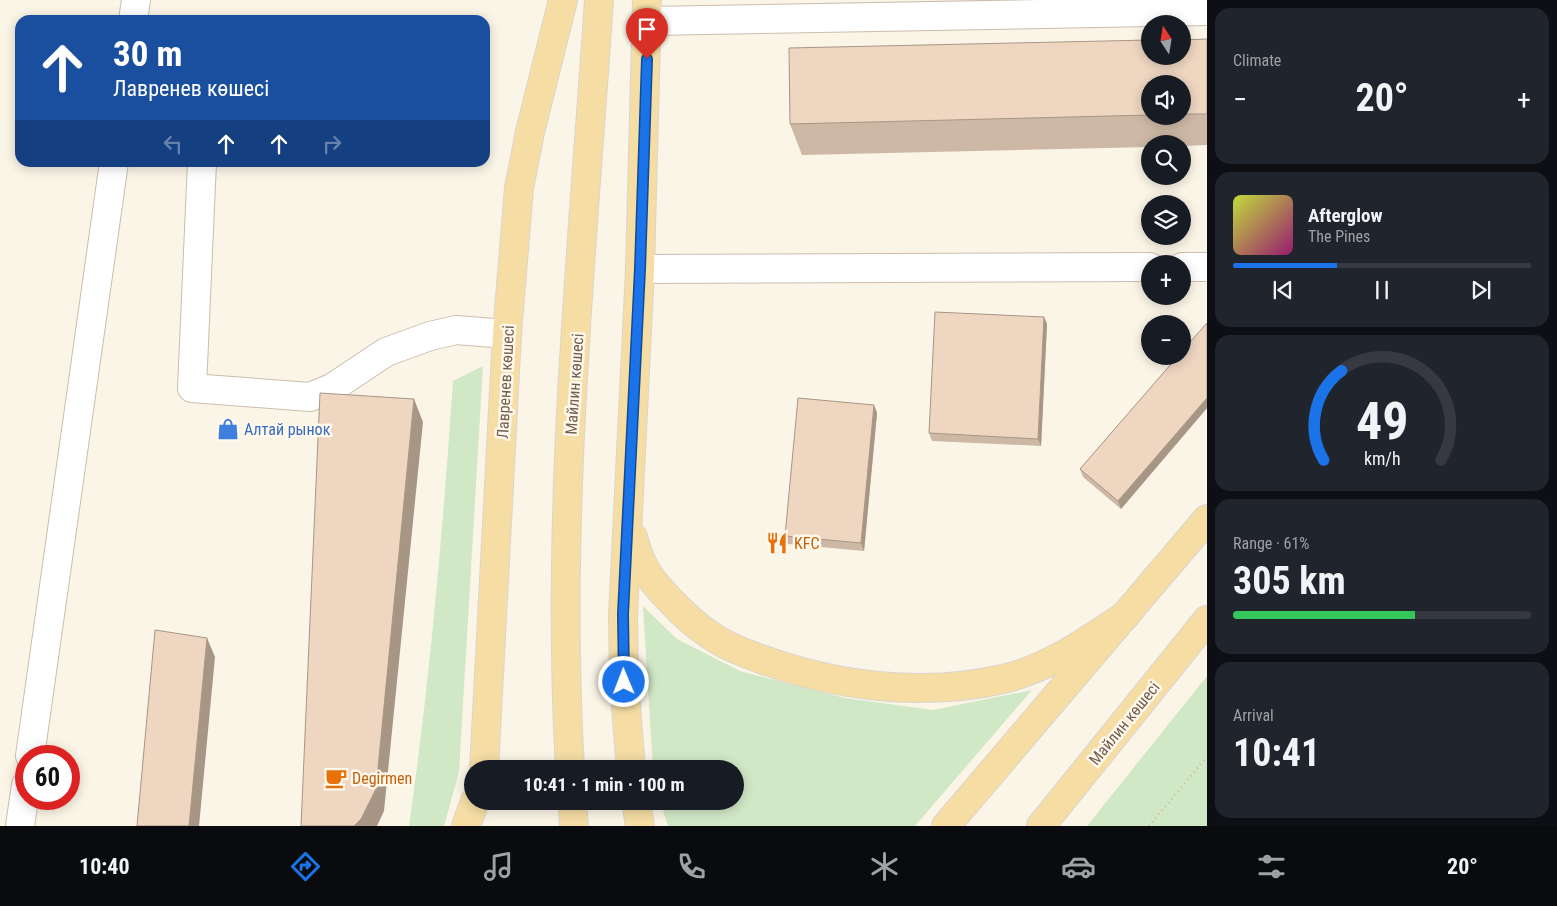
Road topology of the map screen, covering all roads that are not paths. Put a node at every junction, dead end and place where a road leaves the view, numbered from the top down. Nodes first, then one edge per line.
1 (136, 0) edge
2 (563, 0) edge
3 (599, 0) edge
4 (765, 9) edge
5 (647, 10) edge
6 (1207, 11) edge
7 (134, 15) edge
8 (113, 167) edge
9 (202, 167) edge
10 (1141, 267) edge
11 (1191, 267) edge
12 (1207, 267) edge
13 (640, 269) junction
14 (507, 334) junction
15 (628, 514) junction
16 (1207, 519) edge
17 (1126, 615) junction
18 (1207, 620) edge
19 (32, 745) edge
20 (484, 760) edge
21 (570, 760) edge
22 (630, 760) edge
23 (22, 810) edge
24 (472, 810) edge
25 (484, 810) edge
26 (573, 810) edge
27 (637, 810) edge
28 (20, 826) edge
29 (466, 826) edge
30 (484, 826) edge
31 (574, 826) edge
32 (640, 826) edge
33 (946, 826) edge
34 (1041, 826) edge

1 - 7 lane
2 - 14 main road, Лавренев көшесі
3 - 21 main road, Майлин көшесі
4 - 5 lane
4 - 6 lane
5 - 13 main road
8 - 19 lane
9 - 14 lane
10 - 13 lane
11 - 12 lane
13 - 15 main road
14 - 20 main road, Лавренев көшесі
15 - 17 main road
15 - 22 main road
16 - 17 main road
17 - 33 main road
18 - 34 main road, Майлин көшесі
23 - 28 lane
24 - 29 main road
25 - 30 main road
26 - 31 main road
27 - 32 main road

